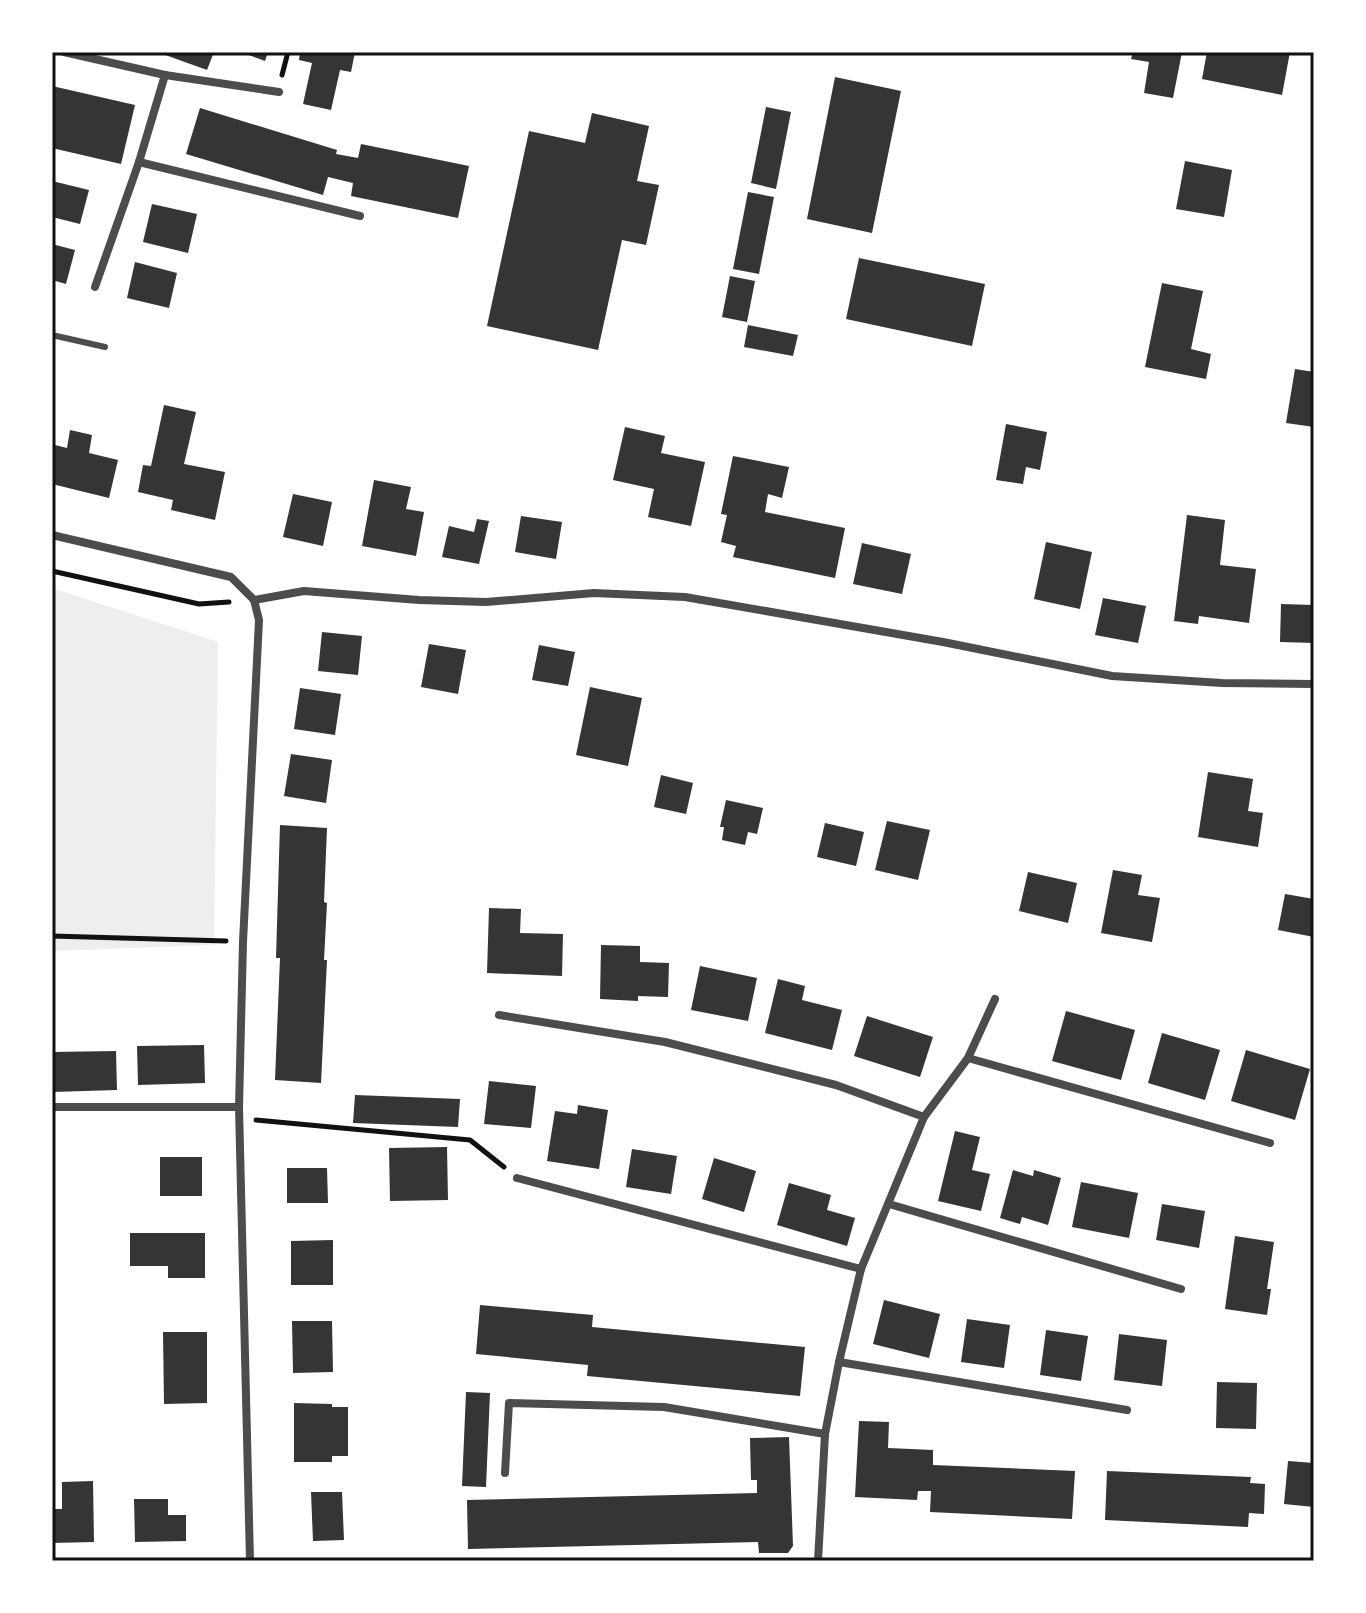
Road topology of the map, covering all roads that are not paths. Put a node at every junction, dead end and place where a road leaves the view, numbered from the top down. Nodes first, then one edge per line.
1 (64, 52) edge
2 (165, 75) junction
3 (279, 92) dead end
4 (139, 162) junction
5 (360, 216) dead end
6 (95, 287) dead end
7 (52, 335) edge
8 (105, 347) dead end
9 (52, 535) edge
10 (254, 600) junction
11 (1314, 684) edge
12 (995, 999) dead end
13 (499, 1015) dead end
14 (968, 1058) junction
15 (52, 1107) edge
16 (239, 1107) junction
17 (924, 1117) junction
18 (1270, 1143) dead end
19 (517, 1178) road end
20 (889, 1204) junction
21 (861, 1269) junction
22 (1181, 1289) dead end
23 (839, 1362) junction
24 (1127, 1410) dead end
25 (825, 1434) junction
26 (505, 1473) dead end
27 (250, 1561) edge
28 (818, 1561) edge

1 - 2 street
2 - 3 street
2 - 4 street
4 - 5 street
4 - 6 street
7 - 8 lane
9 - 10 street
10 - 11 street
10 - 16 street
12 - 14 street
13 - 17 street
14 - 17 street
14 - 18 street
15 - 16 street
16 - 27 street
17 - 20 street
19 - 21 street
20 - 21 street
20 - 22 street
21 - 23 street
23 - 24 street
23 - 25 street
25 - 26 street
25 - 28 street

